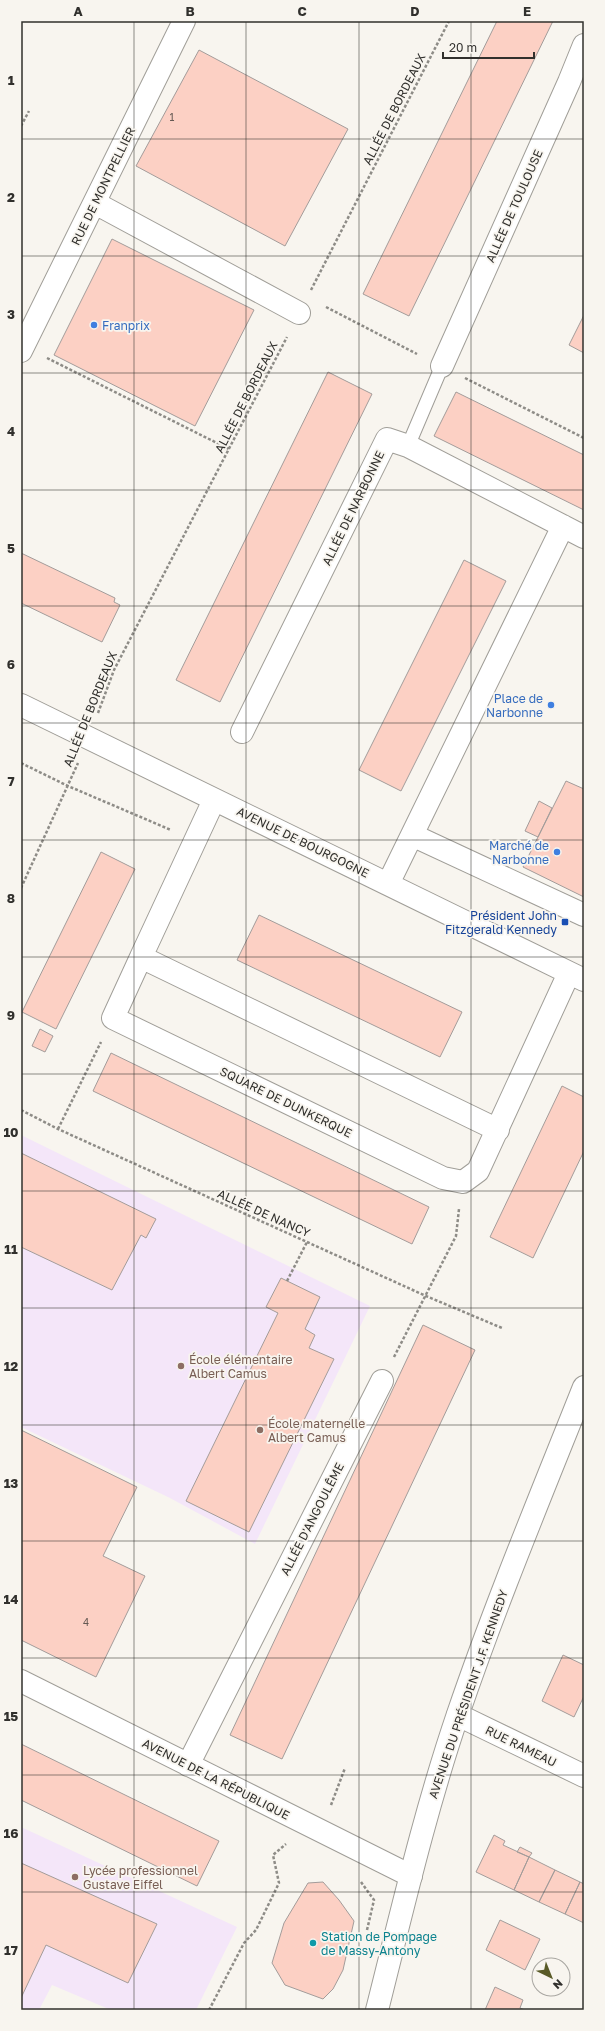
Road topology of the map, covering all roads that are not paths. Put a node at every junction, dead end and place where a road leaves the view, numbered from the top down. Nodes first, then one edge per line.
1 (184, 21) edge
2 (584, 45) edge
3 (95, 203) junction
4 (299, 313) road end
5 (22, 348) edge
6 (442, 366) joint
7 (408, 446) junction
8 (563, 526) junction
9 (584, 537) edge
10 (21, 705) edge
11 (242, 732) dead end
12 (214, 800) junction
13 (412, 835) junction
14 (388, 884) junction
15 (584, 915) edge
16 (141, 956) junction
17 (576, 976) edge
18 (498, 1130) junction
19 (382, 1381) road end
20 (584, 1387) edge
21 (21, 1681) edge
22 (458, 1715) junction
23 (188, 1765) junction
24 (584, 1776) edge
25 (411, 1876) junction
26 (377, 2010) edge

1 - 3 street, RUE DE MONTPELLIER
2 - 6 street, ALLÉE DE TOULOUSE
3 - 4 street
3 - 5 street, RUE DE MONTPELLIER
6 - 7 lane
7 - 8 street, ALLÉE DE NARBONNE
7 - 11 street, ALLÉE DE NARBONNE
8 - 9 street, ALLÉE DE NARBONNE
8 - 13 street
10 - 12 street, AVENUE DE BOURGOGNE
12 - 14 street, AVENUE DE BOURGOGNE
12 - 16 street
13 - 14 street
13 - 15 street
14 - 17 street, AVENUE DE BOURGOGNE
16 - 18 street
16 - 18 street, SQUARE DE DUNKERQUE
17 - 18 street
19 - 23 street, ALLÉE D'ANGOULÊME
20 - 22 street, AVENUE DU PRÉSIDENT J.F. KENNEDY
21 - 23 street, AVENUE DE LA RÉPUBLIQUE
22 - 24 street, RUE RAMEAU
22 - 25 street, AVENUE DU PRÉSIDENT J.F. KENNEDY
23 - 25 street, AVENUE DE LA RÉPUBLIQUE
25 - 26 street, AVENUE DU PRÉSIDENT J.F. KENNEDY

